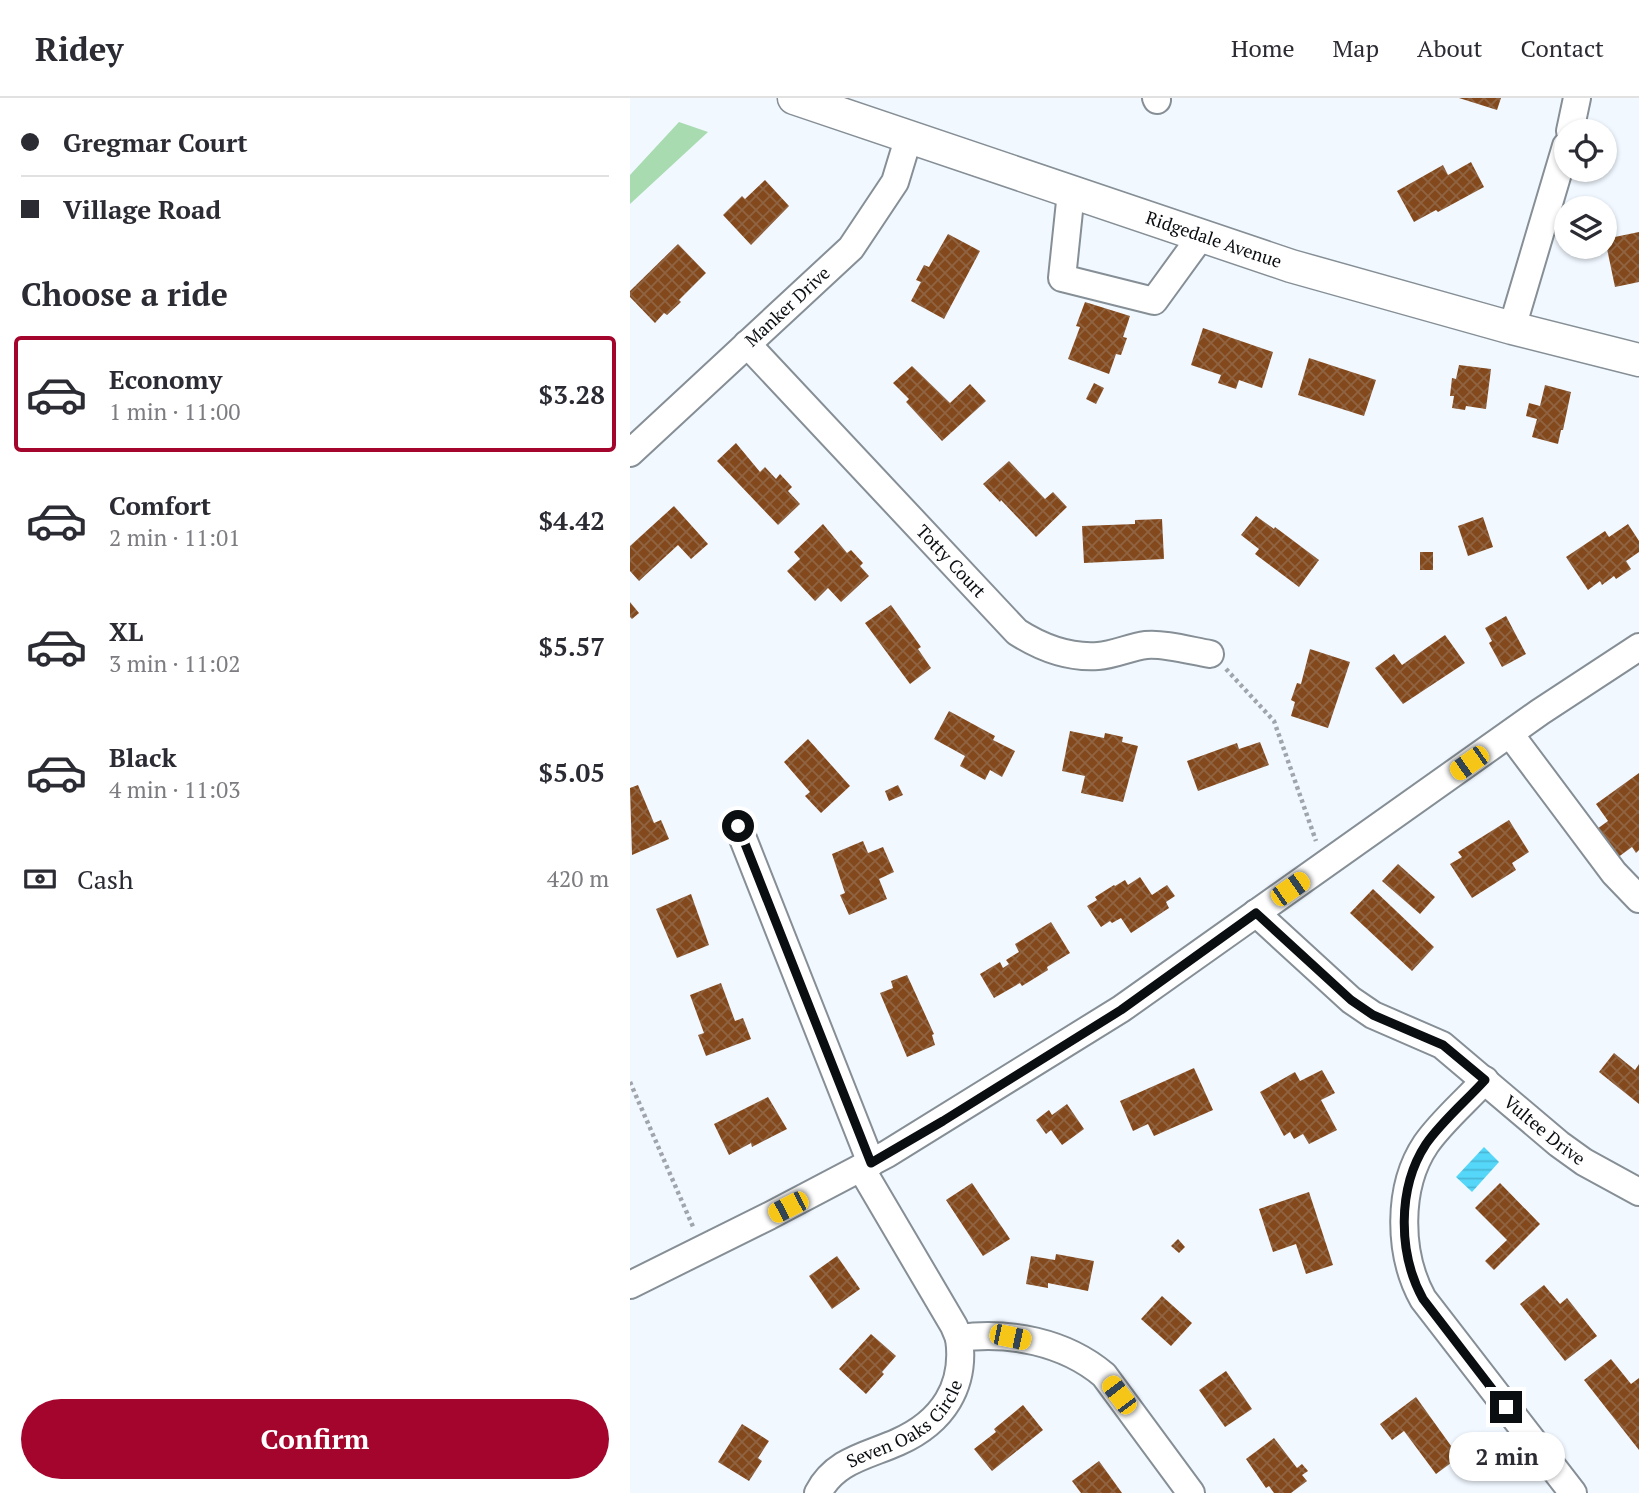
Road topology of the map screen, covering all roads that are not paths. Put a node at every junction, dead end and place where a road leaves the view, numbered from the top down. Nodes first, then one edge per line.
1 (793, 98) edge
2 (1577, 98) edge
3 (1573, 119) edge
4 (909, 136) junction
5 (1555, 182) edge
6 (1071, 192) junction
7 (1202, 235) junction
8 (1512, 328) junction
9 (747, 344) junction
10 (1639, 360) edge
11 (630, 453) edge
12 (1637, 652) edge
13 (1210, 654) road end
14 (1510, 734) junction
15 (738, 826) dead end
16 (1639, 900) edge
17 (1256, 913) junction
18 (1485, 1080) junction
19 (866, 1165) junction
20 (1639, 1192) edge
21 (630, 1285) edge
22 (959, 1338) junction
23 (818, 1493) edge
24 (1191, 1493) edge
25 (1573, 1493) edge

1 - 4 main road, Ridgedale Avenue
2 - 3 street
4 - 6 main road, Ridgedale Avenue
4 - 9 street, Manker Drive
5 - 8 street
6 - 7 main road, Ridgedale Avenue
6 - 7 street
7 - 8 main road, Ridgedale Avenue
8 - 10 main road, Ridgedale Avenue
9 - 11 street, Manker Drive
9 - 13 street, Totty Court
12 - 14 street
14 - 16 street
14 - 17 street
15 - 19 street, Seven Oaks Circle
17 - 18 street, Vultee Drive
17 - 19 street
18 - 20 street, Vultee Drive
18 - 25 street
19 - 21 street
19 - 22 street, Seven Oaks Circle
22 - 23 street, Seven Oaks Circle
22 - 24 street

